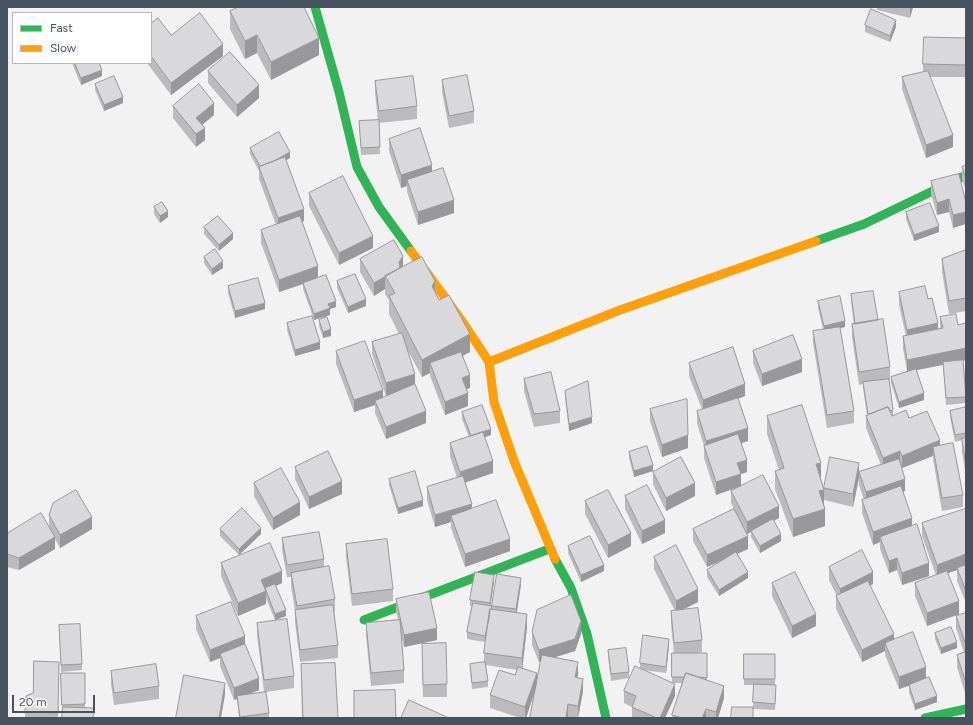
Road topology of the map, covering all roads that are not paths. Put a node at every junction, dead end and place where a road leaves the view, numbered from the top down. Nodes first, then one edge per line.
1 (315, 7) edge
2 (966, 175) edge
3 (489, 362) junction
4 (549, 549) junction
5 (364, 620) dead end
6 (966, 709) edge
7 (606, 718) edge
8 (925, 718) edge

1 - 3 street
2 - 3 street
3 - 4 street
4 - 5 street
4 - 7 street
6 - 8 street

